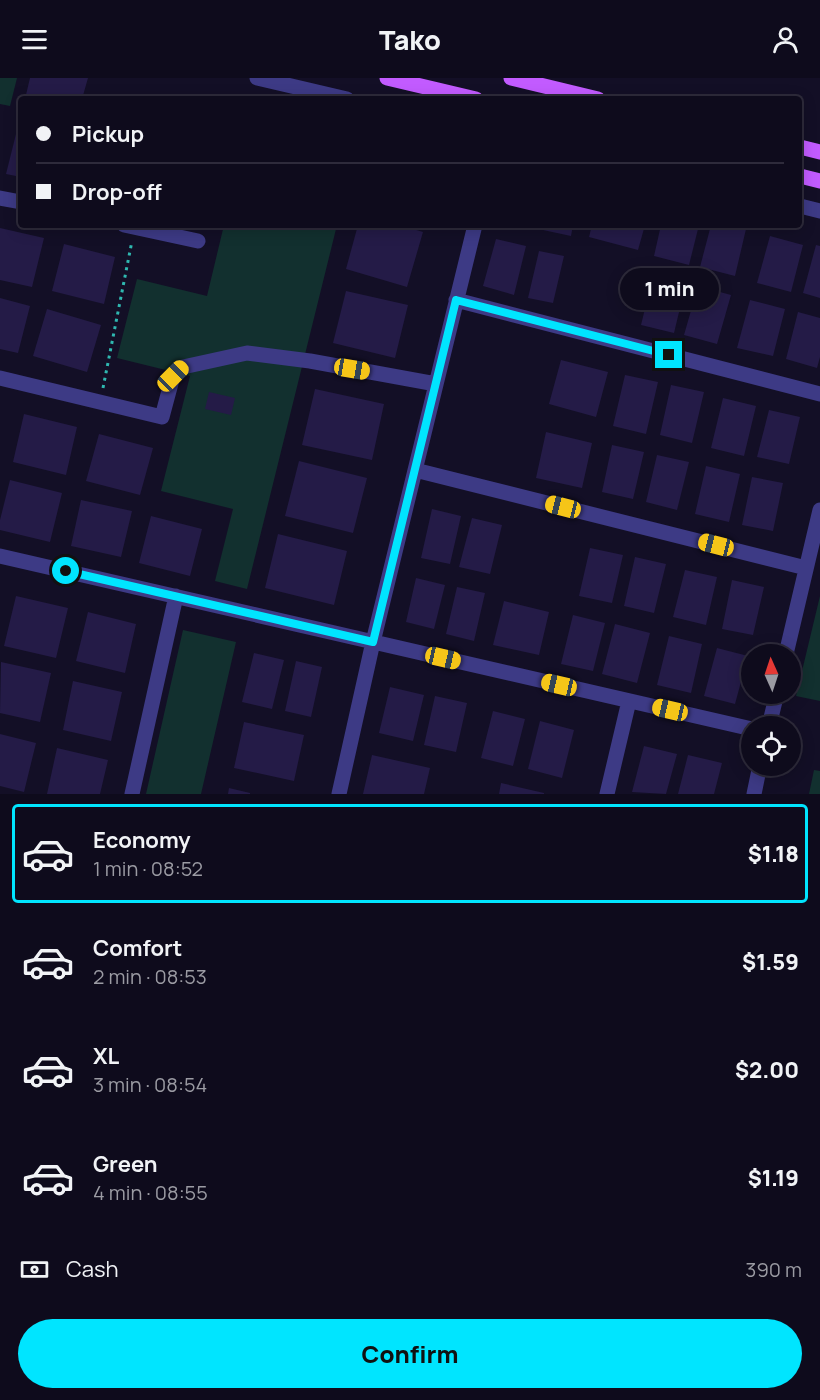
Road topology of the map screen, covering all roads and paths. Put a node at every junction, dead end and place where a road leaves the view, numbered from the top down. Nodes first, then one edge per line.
1 (257, 78) edge
2 (387, 78) edge
3 (511, 78) edge
4 (334, 96) edge
5 (463, 96) edge
6 (586, 96) edge
7 (802, 148) edge
8 (820, 152) edge
9 (802, 176) edge
10 (820, 181) edge
11 (0, 198) edge
12 (18, 201) edge
13 (802, 206) edge
14 (820, 211) edge
15 (129, 228) edge
16 (138, 228) edge
17 (474, 228) edge
18 (198, 242) dead end
19 (456, 300) junction
20 (0, 378) edge
21 (436, 384) junction
22 (820, 394) edge
23 (100, 402) junction
24 (415, 470) junction
25 (820, 510) edge
26 (0, 557) edge
27 (806, 568) junction
28 (176, 596) junction
29 (373, 642) junction
30 (788, 644) edge
31 (629, 701) junction
32 (741, 726) edge
33 (758, 776) edge
34 (132, 794) edge
35 (339, 794) edge
36 (607, 794) edge
37 (754, 794) edge

1 - 4 street
2 - 5 main road
3 - 6 main road
7 - 8 main road
9 - 10 main road
11 - 12 street
13 - 14 street
15 - 23 path
16 - 18 street
17 - 19 street
19 - 21 street
19 - 22 street
20 - 23 street
21 - 23 street
21 - 24 street
24 - 27 street
24 - 29 street
25 - 27 street
26 - 28 street
27 - 30 street
28 - 29 street
28 - 34 street
29 - 31 street
29 - 35 street
31 - 32 street
31 - 36 street
33 - 37 street

